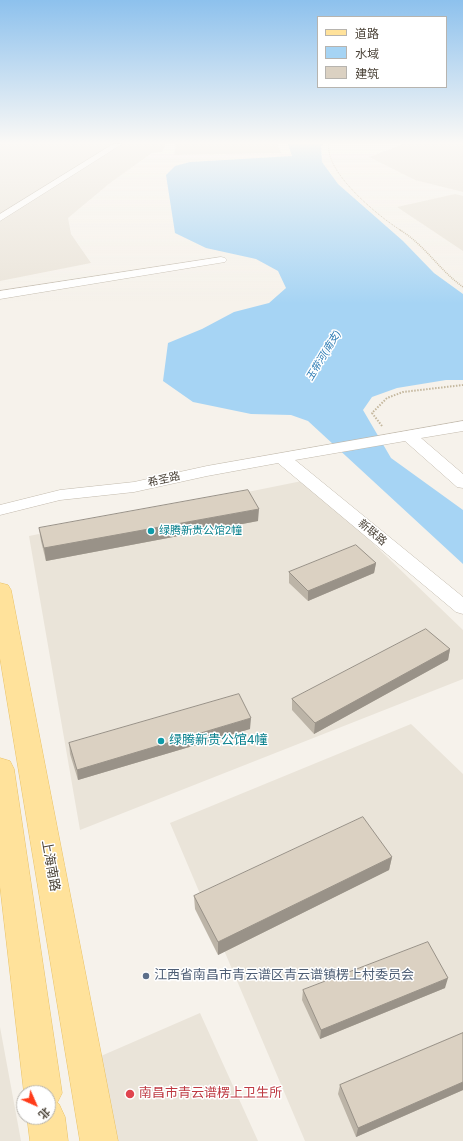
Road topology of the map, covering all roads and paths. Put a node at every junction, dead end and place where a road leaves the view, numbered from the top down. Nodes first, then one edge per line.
1 (33, 197) edge
2 (362, 197) edge
3 (0, 218) edge
4 (221, 260) dead end
5 (463, 287) edge
6 (0, 295) edge
7 (463, 426) edge
8 (409, 436) junction
9 (282, 458) junction
10 (463, 483) edge
11 (0, 510) edge
12 (0, 590) edge
13 (463, 607) edge
14 (0, 768) edge
15 (42, 1085) edge
16 (47, 1125) edge
17 (49, 1141) edge
18 (99, 1141) edge

1 - 3 street
2 - 5 path
4 - 6 street
7 - 8 street
8 - 9 street, 希圣路
8 - 10 street
9 - 11 street, 希圣路
9 - 13 street, 新联路
12 - 18 main road, 上海南路
14 - 15 main road
16 - 17 main road

